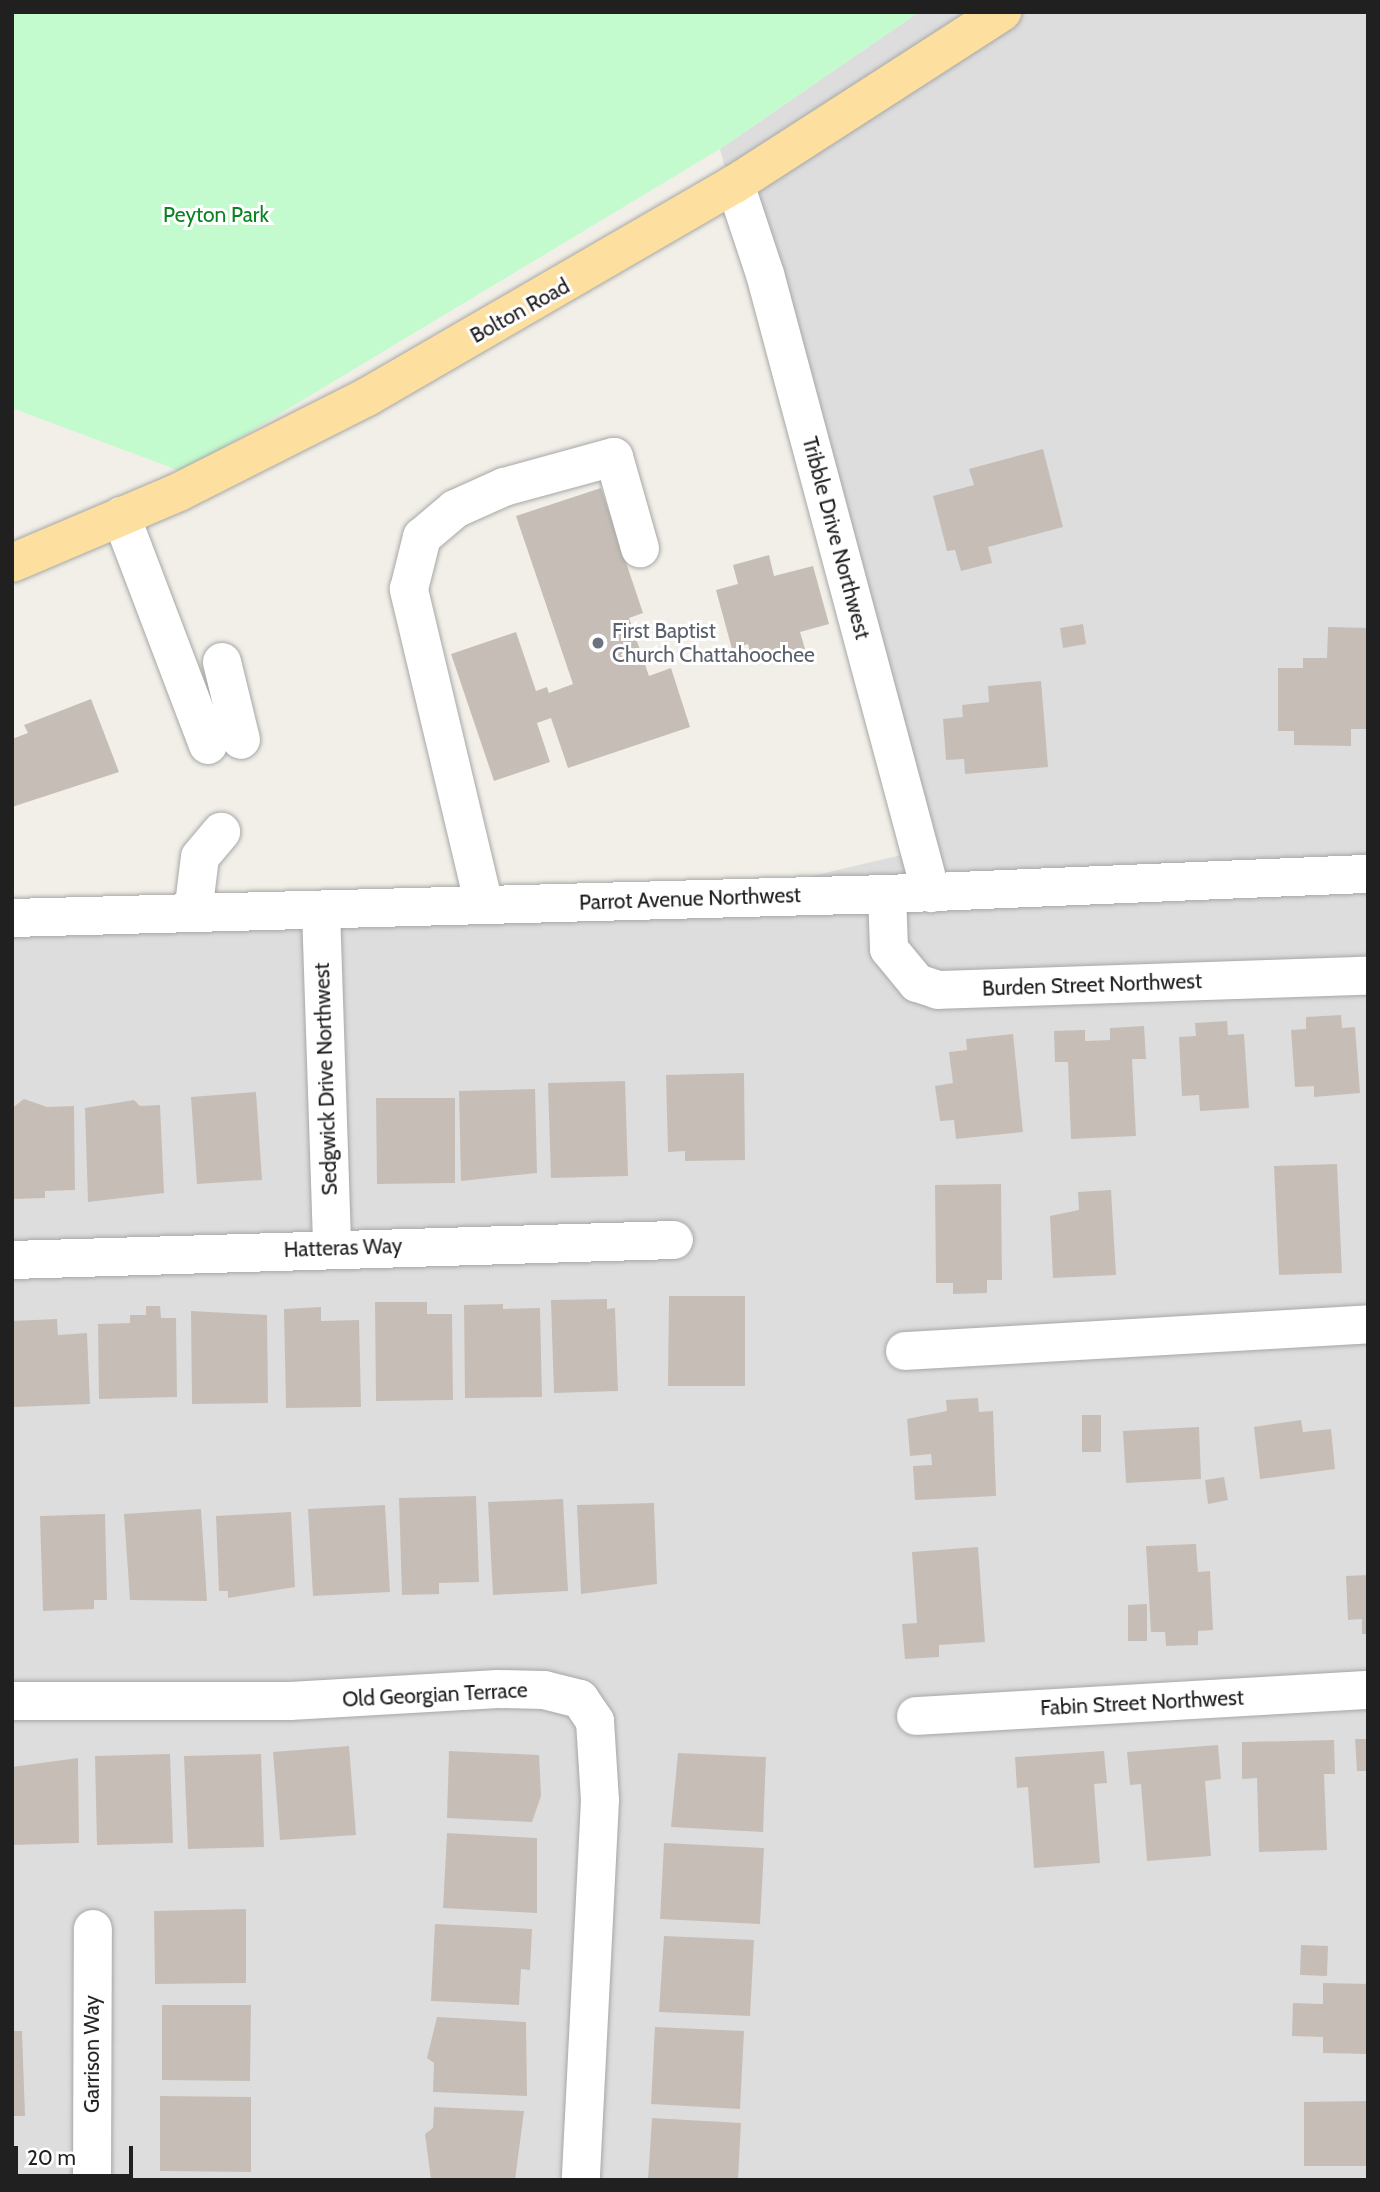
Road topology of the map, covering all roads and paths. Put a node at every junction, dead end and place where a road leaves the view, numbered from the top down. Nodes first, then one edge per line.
1 (1002, 12) edge
2 (735, 184) junction
3 (121, 516) junction
4 (640, 548) dead end
5 (12, 563) edge
6 (222, 662) dead end
7 (221, 832) dead end
8 (1368, 874) edge
9 (931, 893) junction
10 (887, 894) junction
11 (484, 905) junction
12 (321, 910) junction
13 (193, 913) junction
14 (12, 918) edge
15 (1368, 976) edge
16 (674, 1240) dead end
17 (332, 1248) junction
18 (12, 1260) edge
19 (1368, 1324) edge
20 (905, 1351) dead end
21 (1368, 1690) edge
22 (12, 1701) edge
23 (916, 1716) dead end
24 (93, 1928) dead end
25 (92, 2180) edge
26 (581, 2180) edge

1 - 2 main road, Bolton Road
2 - 3 main road, Bolton Road
2 - 9 street, Tribble Drive Northwest
3 - 5 main road, Bolton Road
3 - 6 street
4 - 11 street
7 - 13 street
8 - 9 street, Parrot Avenue Northwest
9 - 10 street, Parrot Avenue Northwest
10 - 11 street, Parrot Avenue Northwest
10 - 15 street, Burden Street Northwest
11 - 12 street, Parrot Avenue Northwest
12 - 13 street, Parrot Avenue Northwest
12 - 17 street, Sedgwick Drive Northwest
13 - 14 street, Parrot Avenue Northwest
16 - 17 street, Hatteras Way
17 - 18 street, Hatteras Way
19 - 20 street
21 - 23 street, Fabin Street Northwest
22 - 26 street, Old Georgian Terrace
24 - 25 street, Garrison Way

